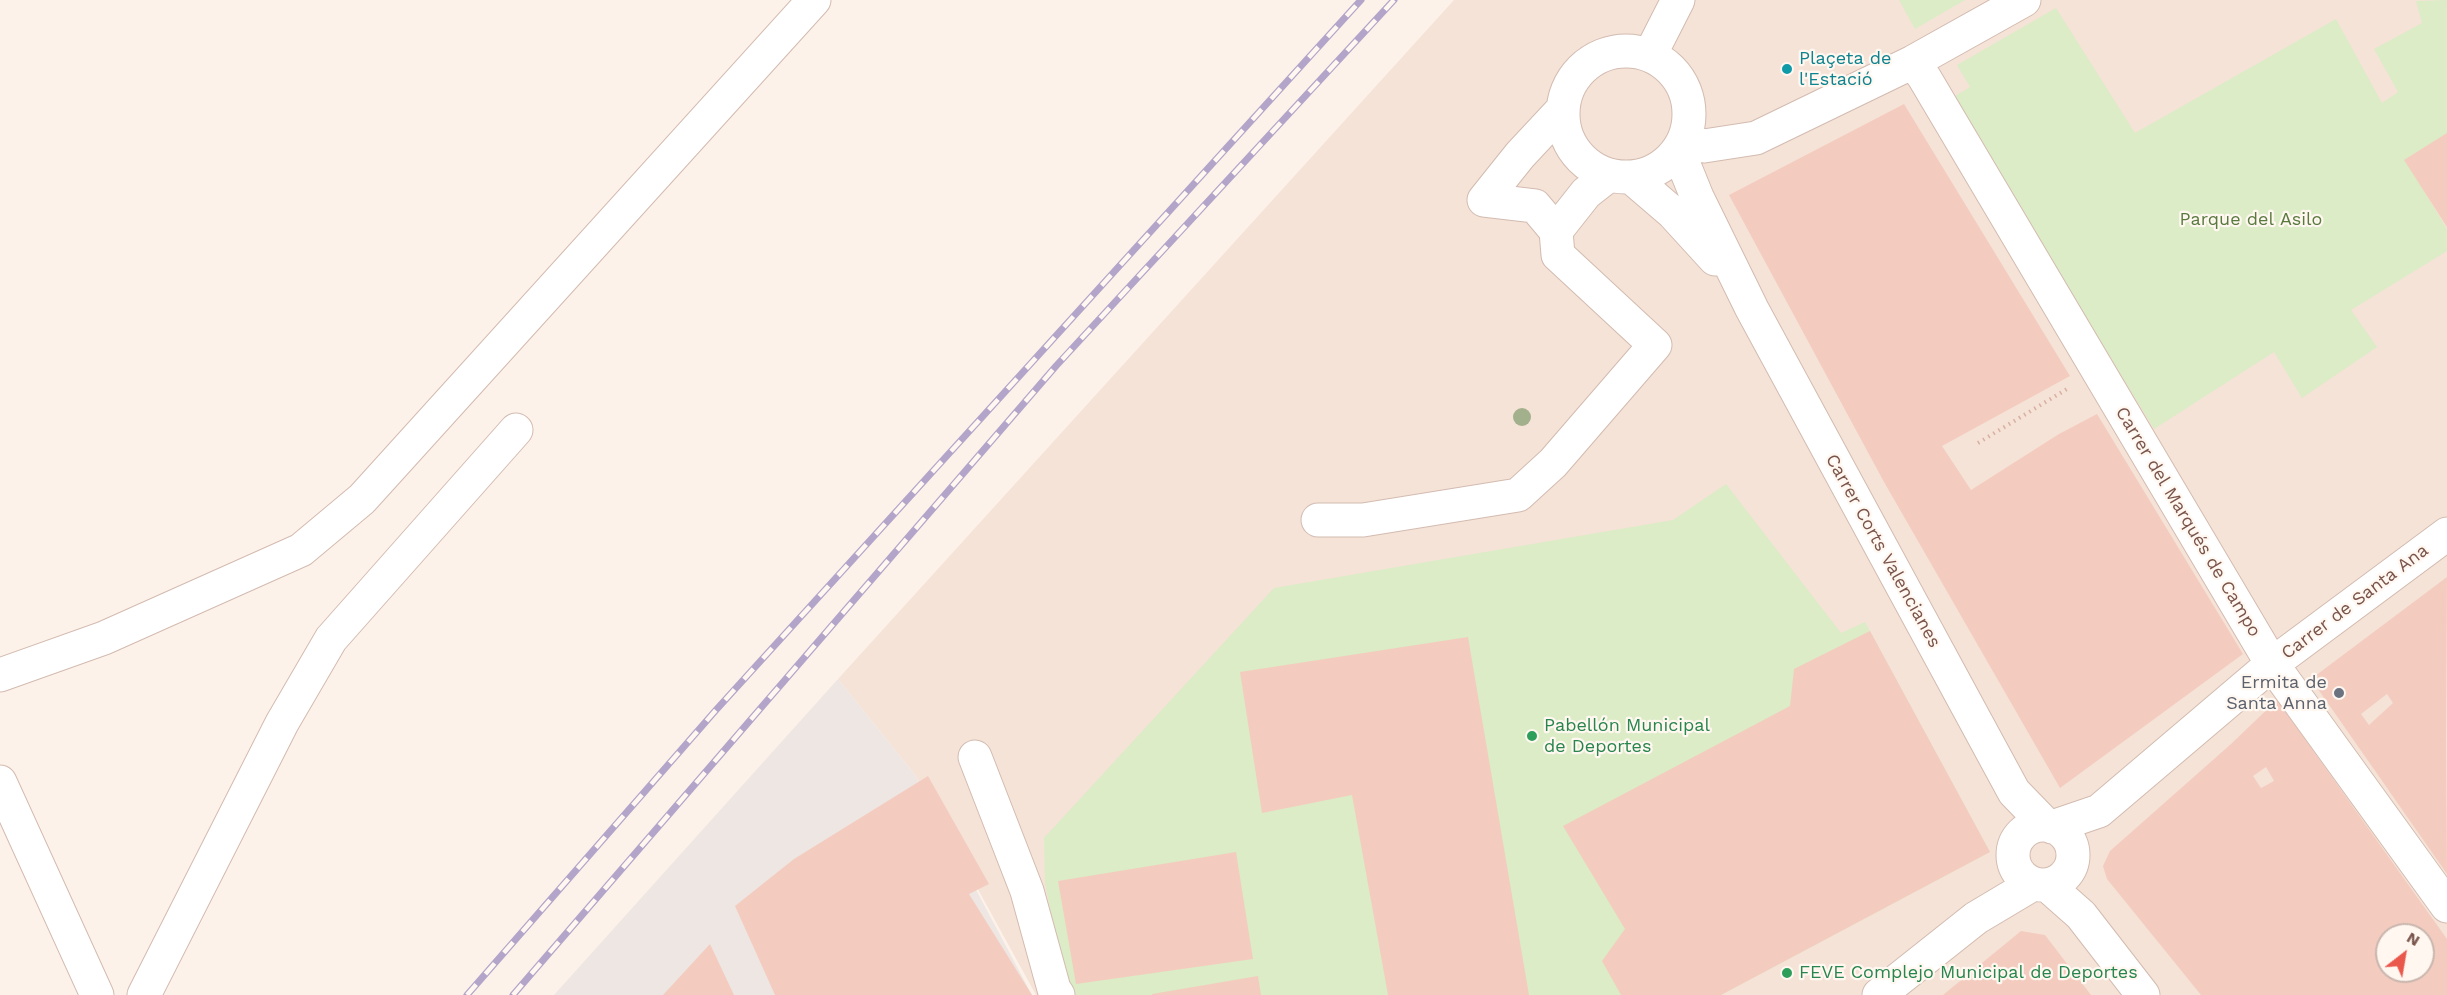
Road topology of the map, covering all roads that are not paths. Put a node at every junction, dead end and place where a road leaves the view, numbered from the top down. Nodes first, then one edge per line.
1 (814, 0) edge
2 (1678, 0) edge
3 (2024, 0) edge
4 (1650, 55) junction
5 (1912, 62) junction
6 (1562, 110) junction
7 (1681, 146) junction
8 (1620, 176) junction
9 (1557, 243) junction
10 (1752, 309) junction
11 (516, 430) dead end
12 (1318, 520) dead end
13 (2447, 534) edge
14 (2272, 664) junction
15 (0, 675) edge
16 (975, 757) dead end
17 (0, 782) edge
18 (2044, 855) junction
19 (2447, 906) edge
20 (97, 995) edge
21 (144, 995) edge
22 (1058, 995) edge
23 (1878, 995) edge
24 (2143, 995) edge

1 - 15 street
2 - 4 street
3 - 5 street
4 - 6 street
4 - 7 street
5 - 7 street
5 - 14 street, Carrer del Marqués de Campo
6 - 8 street
6 - 9 street
7 - 8 street
7 - 10 street, Carrer Corts Valencianes
8 - 9 street
8 - 10 street, Carrer Corts Valencianes
9 - 12 street
10 - 18 street, Carrer Corts Valencianes
11 - 21 street
13 - 14 street, Carrer de Santa Ana
14 - 18 street, Carrer de Santa Ana
14 - 19 street, Carrer del Marqués de Campo
16 - 22 street
17 - 20 street
18 - 23 street, Carrer de Santa Ana
18 - 24 street

